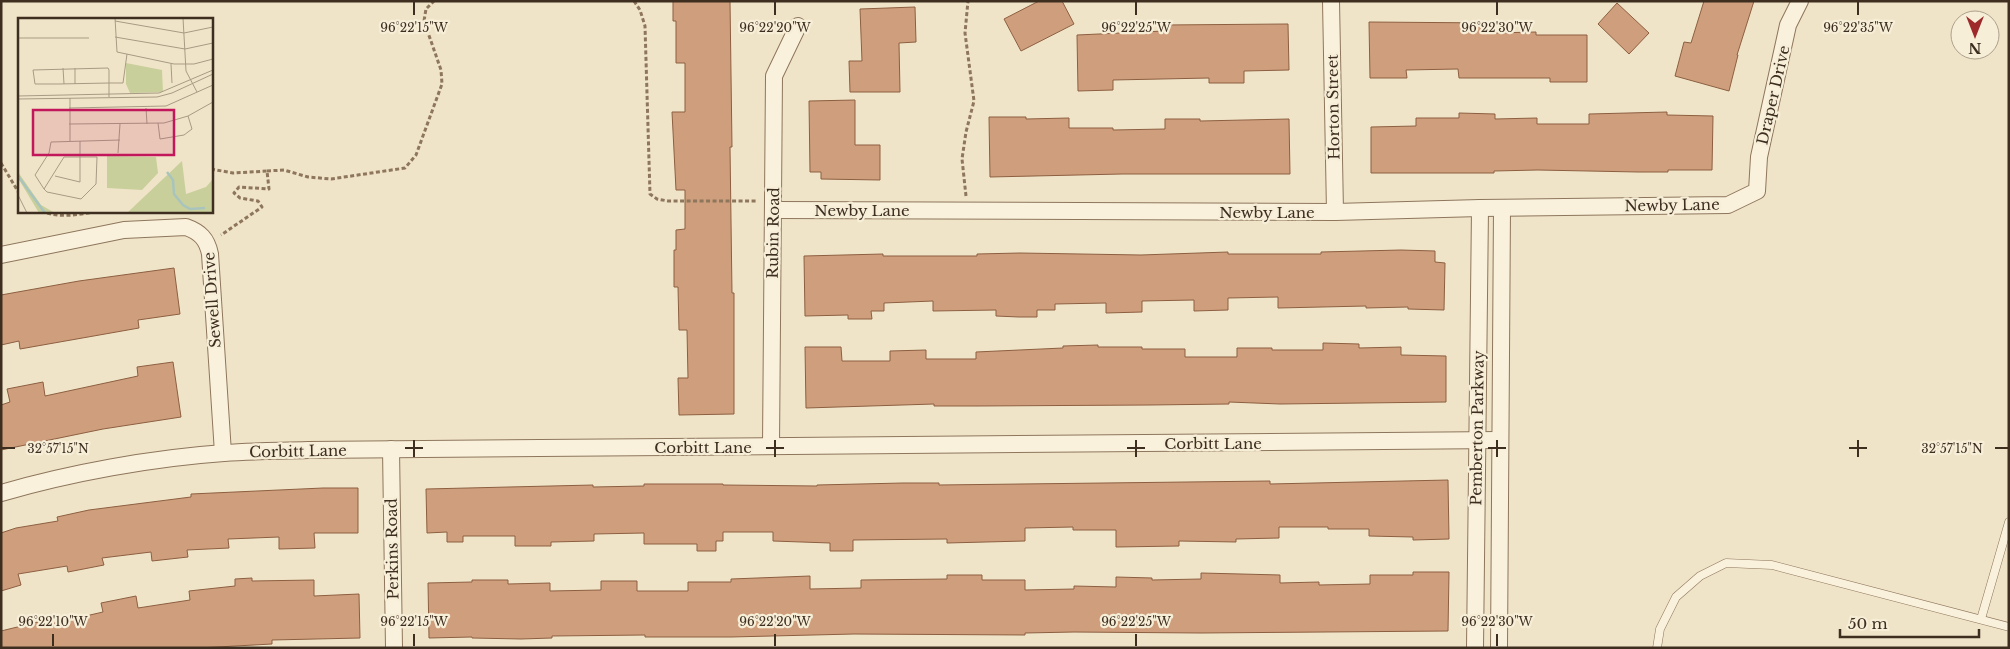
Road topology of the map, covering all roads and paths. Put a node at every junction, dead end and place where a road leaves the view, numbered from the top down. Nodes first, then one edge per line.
1 (434, 1) edge
2 (634, 1) edge
3 (968, 1) edge
4 (1331, 1) edge
5 (1800, 1) edge
6 (798, 26) dead end
7 (1, 163) edge
8 (212, 169) edge
9 (267, 171) junction
10 (18, 191) edge
11 (1757, 191) joint
12 (774, 205) junction
13 (1480, 208) junction
14 (1502, 208) junction
15 (967, 210) junction
16 (43, 212) edge
17 (94, 212) edge
18 (1335, 212) junction
19 (208, 244) junction
20 (1, 255) edge
21 (1477, 440) junction
22 (1499, 440) junction
23 (771, 446) junction
24 (391, 449) junction
25 (223, 453) junction
26 (1, 493) edge
27 (2009, 522) edge
28 (1981, 619) junction
29 (2009, 626) edge
30 (394, 648) edge
31 (1475, 648) edge
32 (1499, 648) edge
33 (1657, 648) edge

1 - 9 path
2 - 12 path
3 - 15 path
4 - 18 street, Horton Street
5 - 11 street, Draper Drive
6 - 12 street, Rubin Road
7 - 10 path
8 - 9 path
9 - 19 path
11 - 14 street, Newby Lane
12 - 15 street, Newby Lane
12 - 23 street, Rubin Road
13 - 14 street, Newby Lane
13 - 18 street, Newby Lane
13 - 21 street, Pemberton Parkway
14 - 22 street, Pemberton Parkway
15 - 18 street, Newby Lane
16 - 17 path
19 - 20 street, Sewell Drive
19 - 25 street, Sewell Drive
21 - 22 street, Corbitt Lane
21 - 23 street, Corbitt Lane
21 - 31 street, Pemberton Parkway
22 - 32 street, Pemberton Parkway
23 - 24 street, Corbitt Lane
24 - 25 street, Corbitt Lane
24 - 30 street, Perkins Road
25 - 26 street, Corbitt Lane
27 - 28 lane
28 - 29 lane
28 - 33 lane

